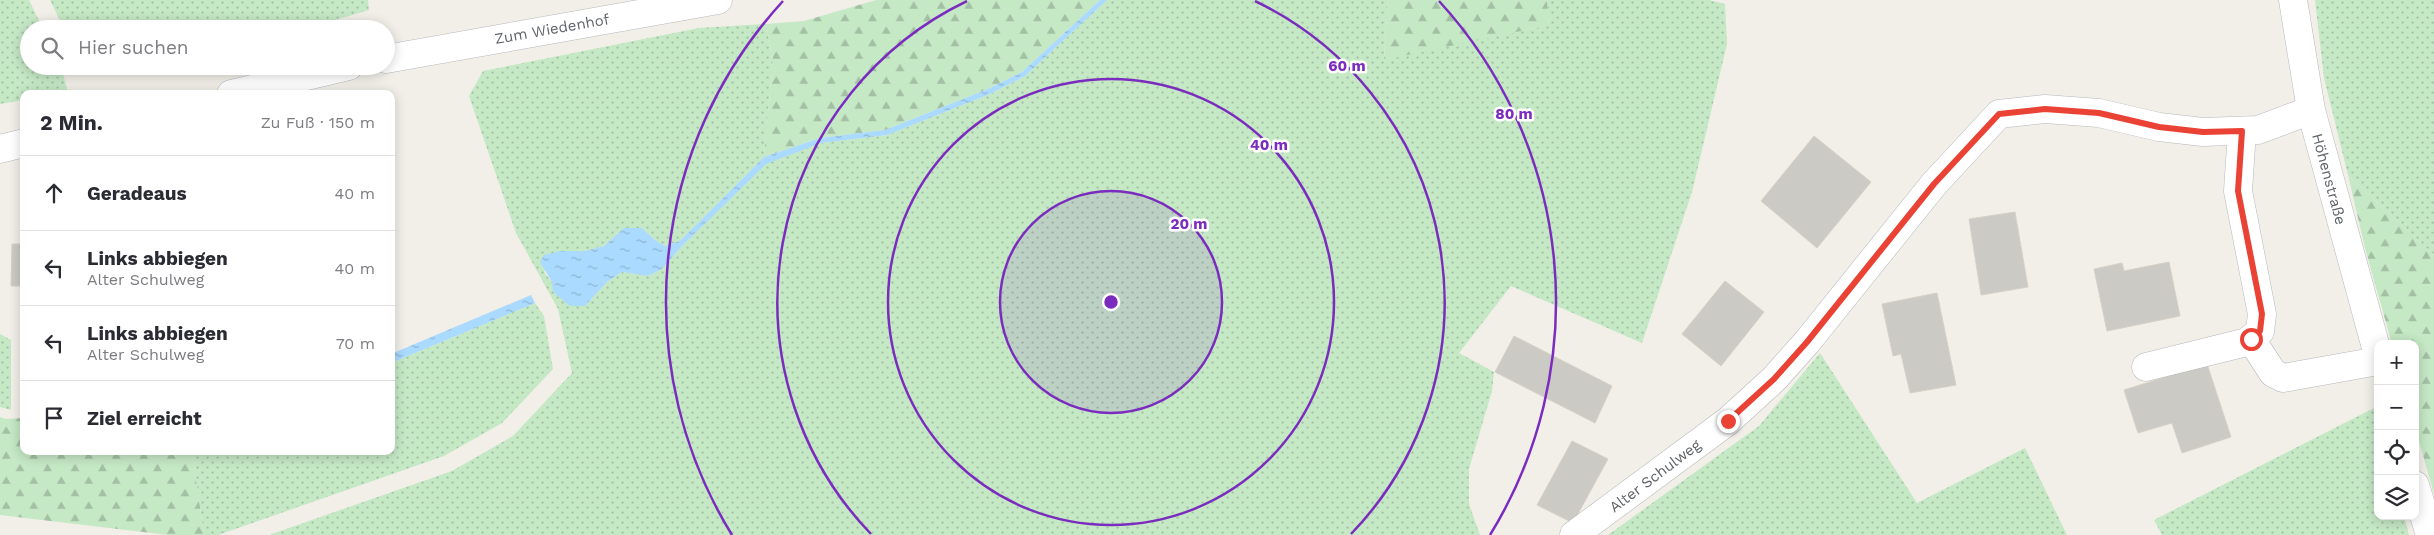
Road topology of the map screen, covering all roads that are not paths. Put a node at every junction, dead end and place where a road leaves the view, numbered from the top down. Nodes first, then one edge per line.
1 (718, 0) edge
2 (2293, 0) edge
3 (395, 57) edge
4 (311, 75) edge
5 (248, 90) edge
6 (2311, 110) junction
7 (2242, 131) junction
8 (20, 144) edge
9 (0, 149) edge
10 (2251, 339) junction
11 (2374, 340) edge
12 (2374, 362) edge
13 (2146, 367) dead end
14 (2419, 498) edge
15 (1574, 535) edge
16 (2430, 535) edge

1 - 3 street, Zum Wiedenhof
2 - 6 street, Höhenstraße
4 - 5 street
6 - 7 street, Alter Schulweg
6 - 11 street, Höhenstraße
7 - 10 street
7 - 15 street, Alter Schulweg
8 - 9 street
10 - 12 street
10 - 13 street
14 - 16 street

